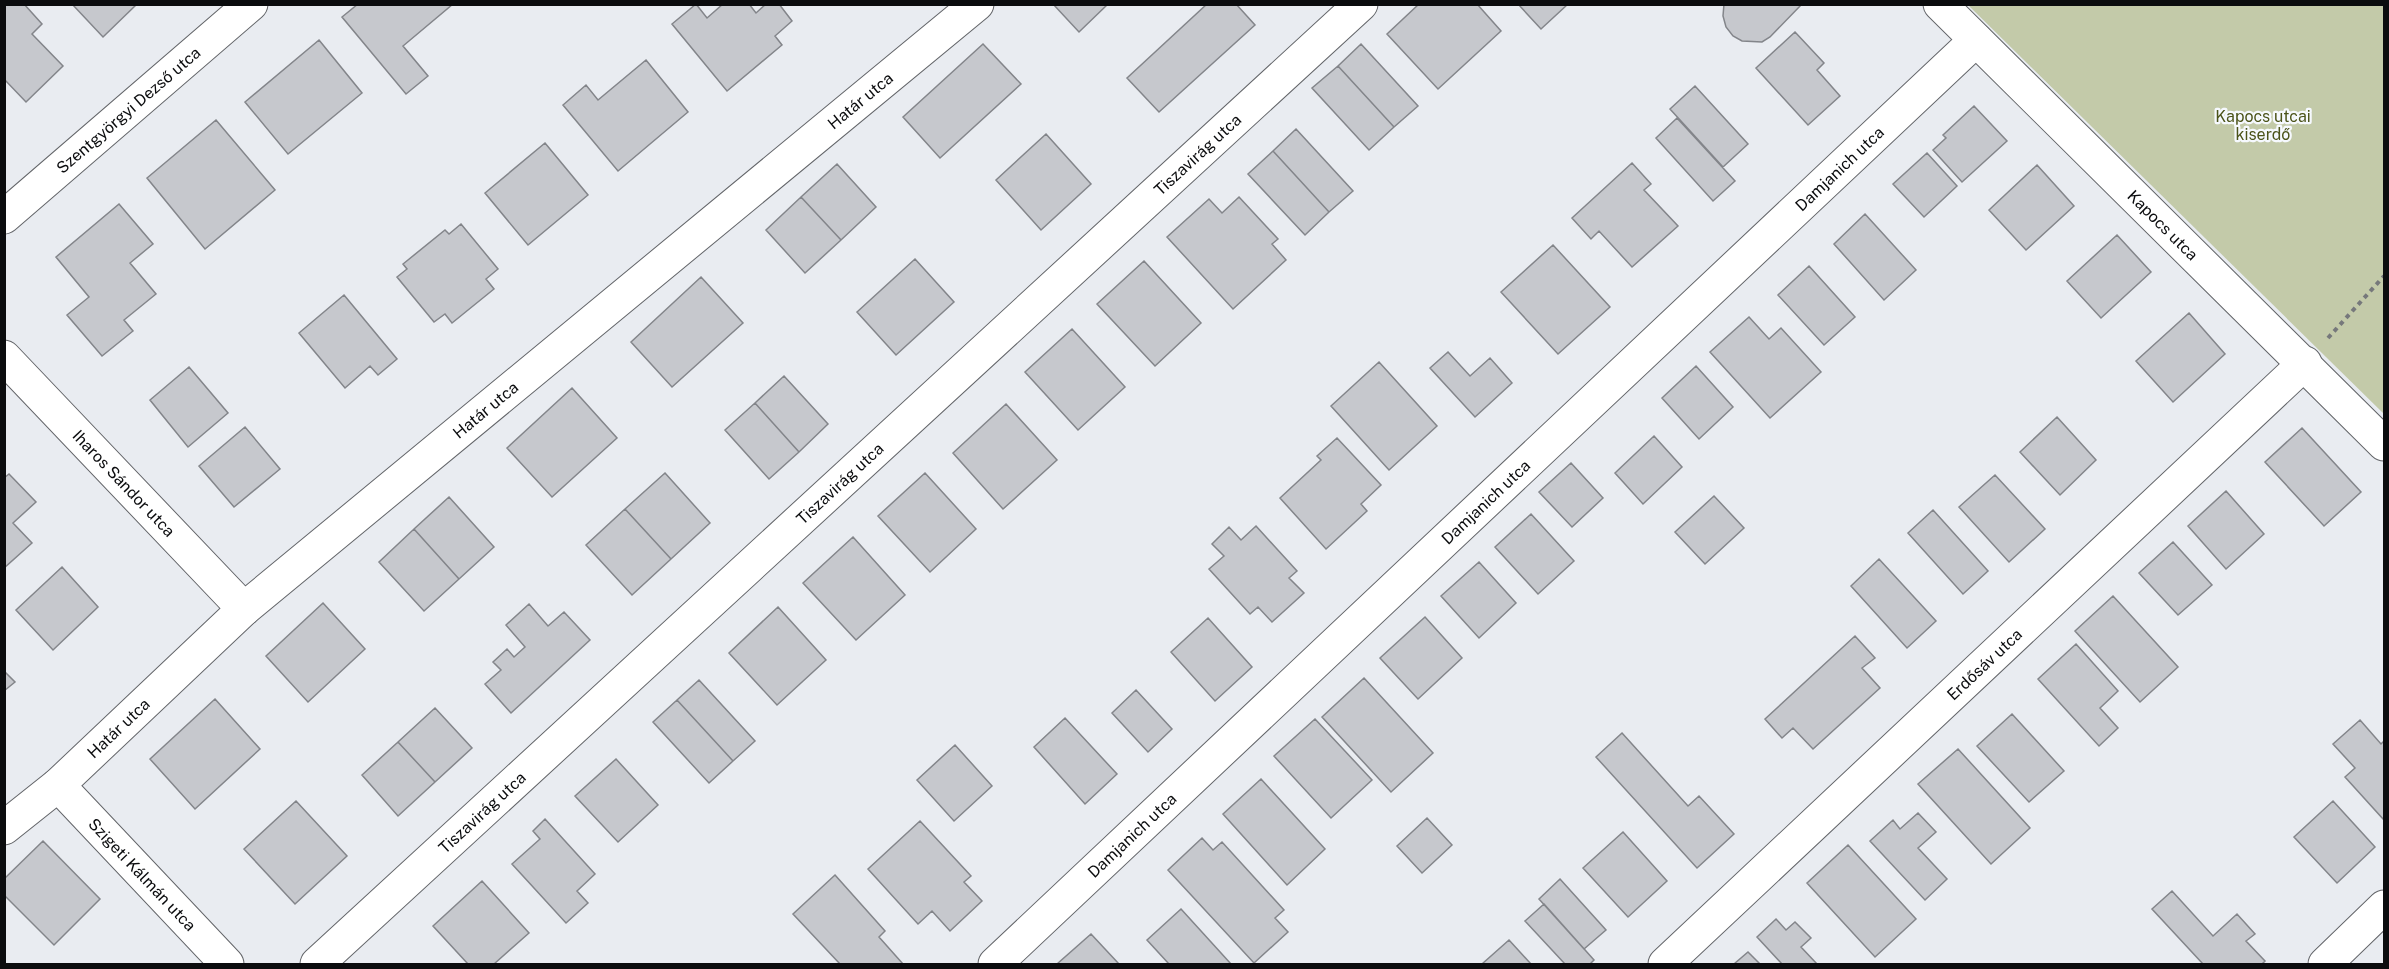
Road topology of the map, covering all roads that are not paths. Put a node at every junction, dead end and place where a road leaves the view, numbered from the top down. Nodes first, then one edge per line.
1 (251, 4) edge
2 (977, 4) edge
3 (1361, 4) edge
4 (1940, 4) edge
5 (1976, 40) junction
6 (4, 218) edge
7 (4, 357) edge
8 (2305, 363) junction
9 (2385, 444) edge
10 (244, 609) junction
11 (58, 784) junction
12 (4, 828) edge
13 (2385, 907) edge
14 (227, 964) edge
15 (317, 964) edge
16 (995, 964) edge
17 (1665, 964) edge
18 (2325, 964) edge

1 - 6 street, Szentgyörgyi Dezső utca
2 - 10 street, Határ utca
3 - 15 street, Tiszavirág utca
4 - 5 street, Kapocs utca
5 - 8 street, Kapocs utca
5 - 16 street, Damjanich utca
7 - 10 street, Iharos Sándor utca
8 - 9 street, Kapocs utca
8 - 17 street, Erdősáv utca
10 - 11 street, Határ utca
11 - 12 street, Határ utca
11 - 14 street, Szigeti Kálmán utca
13 - 18 street

